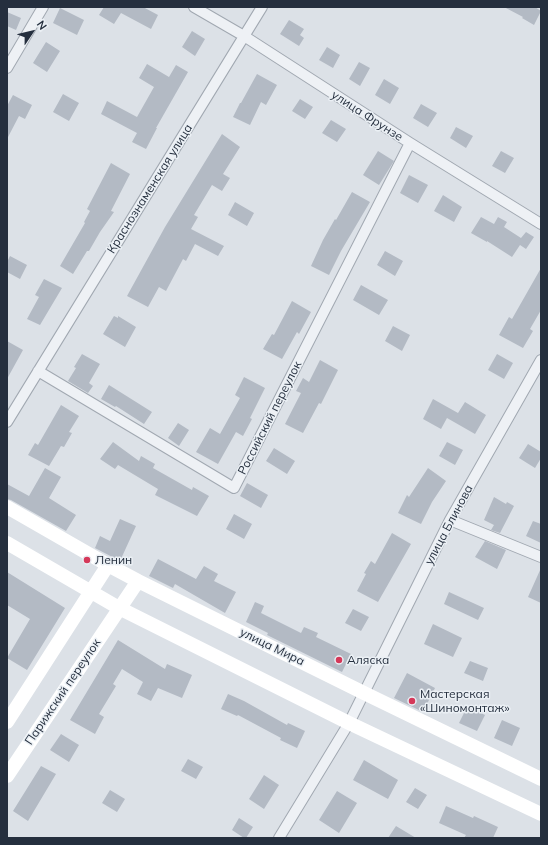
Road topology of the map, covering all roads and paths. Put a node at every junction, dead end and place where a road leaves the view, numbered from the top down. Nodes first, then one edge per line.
1 (43, 7) edge
2 (194, 7) edge
3 (262, 7) edge
4 (244, 36) junction
5 (7, 68) edge
6 (410, 143) junction
7 (541, 224) edge
8 (541, 360) edge
9 (38, 371) junction
10 (7, 422) edge
11 (7, 507) edge
12 (450, 520) junction
13 (7, 543) edge
14 (541, 558) edge
15 (108, 565) junction
16 (138, 581) junction
17 (91, 593) junction
18 (119, 608) junction
19 (364, 693) junction
20 (7, 722) edge
21 (349, 723) junction
22 (7, 776) edge
23 (541, 779) edge
24 (541, 814) edge
25 (278, 838) edge

1 - 5 street
2 - 4 street, улица Фрунзе
3 - 4 street, Краснознаменская улица
4 - 6 street, улица Фрунзе
4 - 9 street, Краснознаменская улица
6 - 7 street, улица Фрунзе
6 - 9 street, Российский переулок
8 - 12 street, улица Блинова
9 - 10 street, Краснознаменская улица
11 - 15 street, улица Мира
12 - 14 street
12 - 19 street, улица Блинова
13 - 17 street
15 - 16 street, улица Мира
15 - 17 street
16 - 18 street, Парижский переулок
16 - 19 street, улица Мира
17 - 18 street
17 - 20 street
18 - 21 street
18 - 22 street, Парижский переулок
19 - 21 street, улица Блинова
19 - 23 street, улица Мира
21 - 24 street
21 - 25 street

